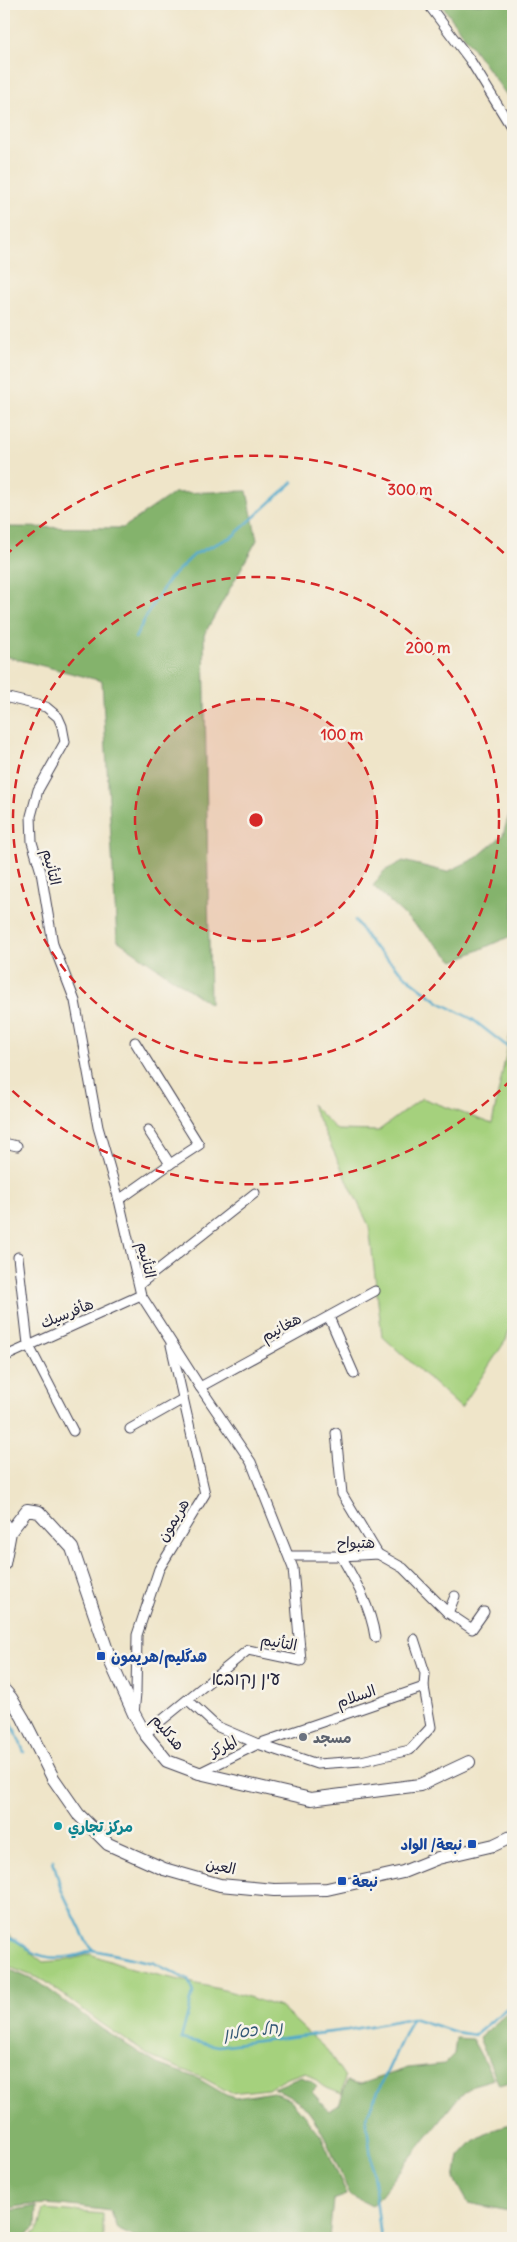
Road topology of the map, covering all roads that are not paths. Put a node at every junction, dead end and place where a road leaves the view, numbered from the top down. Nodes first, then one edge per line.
1 (428, 4) edge
2 (513, 130) edge
3 (4, 697) edge
4 (136, 1042) dead end
5 (148, 1130) dead end
6 (4, 1143) edge
7 (17, 1146) dead end
8 (170, 1164) junction
9 (254, 1193) dead end
10 (119, 1200) junction
11 (18, 1258) dead end
12 (140, 1284) junction
13 (375, 1290) dead end
14 (141, 1295) junction
15 (329, 1317) junction
16 (169, 1338) junction
17 (28, 1344) junction
18 (4, 1356) edge
19 (354, 1374) dead end
20 (200, 1387) junction
21 (183, 1399) junction
22 (130, 1429) dead end
23 (73, 1431) dead end
24 (336, 1432) dead end
25 (7, 1526) edge
26 (378, 1554) junction
27 (289, 1556) junction
28 (341, 1556) junction
29 (4, 1564) edge
30 (455, 1596) dead end
31 (484, 1612) dead end
32 (448, 1613) junction
33 (375, 1637) dead end
34 (414, 1639) dead end
35 (424, 1687) junction
36 (4, 1690) edge
37 (188, 1700) junction
38 (134, 1714) junction
39 (145, 1734) junction
40 (258, 1744) junction
41 (469, 1762) dead end
42 (199, 1773) junction
43 (513, 1836) edge

1 - 2 street
3 - 10 street, التأنيم
4 - 8 street
5 - 8 street
6 - 7 street
8 - 10 street
9 - 12 street
10 - 12 street, التأنيم
11 - 17 street
12 - 14 street, التأنيم
13 - 15 street, هغانيم
14 - 16 street, التأنيم
14 - 17 street, هأفرسيك
15 - 19 street
15 - 20 street, هغانيم
16 - 20 street, التأنيم
16 - 21 street, هريمون
17 - 18 street, هأفرسيك
17 - 23 street
20 - 27 street, التأنيم
21 - 22 street
21 - 38 street, هريمون
24 - 26 street
25 - 29 street, هدكليم
25 - 38 street, هدكليم
26 - 28 street, هتبواح
26 - 32 street, هتبواح
27 - 28 street, هتبواح
27 - 37 street, التأنيم
28 - 33 street
30 - 32 street
31 - 32 street, هتبواح
34 - 35 street
35 - 40 street, السلام
35 - 40 street
36 - 43 street, العين
37 - 39 street, التأنيم
37 - 40 street
38 - 39 street, هدكليم
39 - 42 street, هدكليم
40 - 42 street, المركز
41 - 42 street, هدكليم

